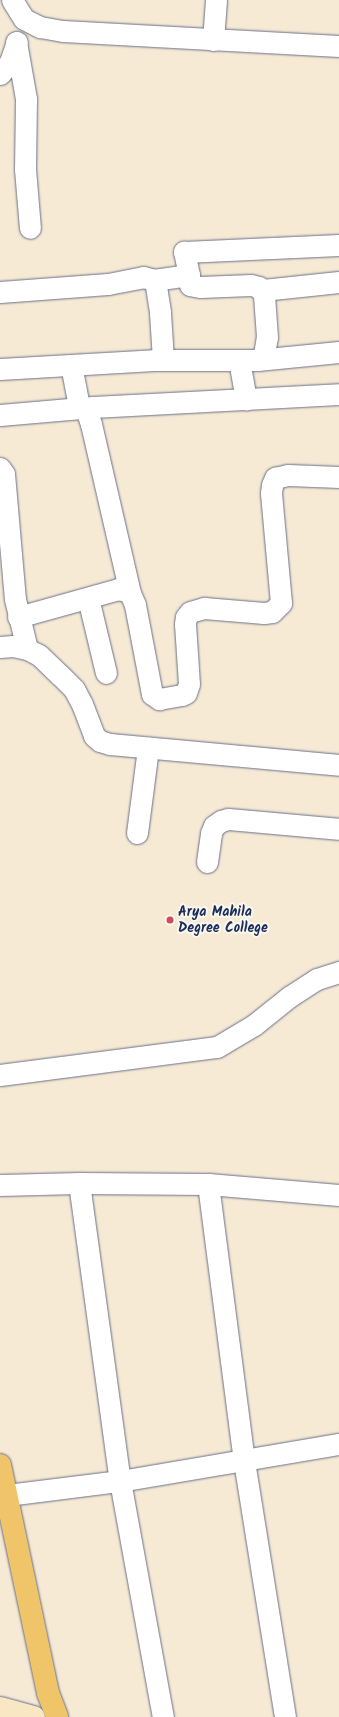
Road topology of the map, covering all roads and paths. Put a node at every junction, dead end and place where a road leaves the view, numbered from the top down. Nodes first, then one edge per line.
1 (12, 0) edge
2 (216, 0) edge
3 (24, 19) junction
4 (213, 40) junction
5 (16, 42) junction
6 (339, 46) edge
7 (0, 74) edge
8 (30, 228) dead end
9 (339, 244) edge
10 (189, 275) junction
11 (154, 280) junction
12 (339, 282) edge
13 (263, 290) junction
14 (0, 292) edge
15 (339, 352) edge
16 (163, 360) junction
17 (248, 360) junction
18 (71, 365) junction
19 (0, 369) edge
20 (339, 394) edge
21 (246, 399) junction
22 (81, 408) junction
23 (0, 415) edge
24 (0, 468) edge
25 (339, 477) edge
26 (130, 593) junction
27 (88, 598) junction
28 (18, 617) junction
29 (0, 647) edge
30 (27, 649) junction
31 (106, 673) dead end
32 (148, 748) junction
33 (339, 765) edge
34 (339, 829) edge
35 (137, 833) dead end
36 (208, 862) dead end
37 (339, 972) edge
38 (0, 1075) edge
39 (79, 1183) junction
40 (0, 1184) edge
41 (208, 1184) junction
42 (339, 1194) edge
43 (339, 1444) edge
44 (244, 1461) junction
45 (0, 1465) edge
46 (120, 1481) junction
47 (6, 1495) junction
48 (0, 1708) edge
49 (34, 1717) edge
50 (57, 1717) edge
51 (163, 1717) edge
52 (285, 1717) edge

1 - 3 street
2 - 4 street
3 - 4 street
3 - 5 street
4 - 6 street
5 - 7 street
5 - 8 street
9 - 10 street
10 - 11 street
10 - 13 street
11 - 14 street
11 - 16 street
12 - 13 street
13 - 17 street
15 - 17 street
16 - 17 street
16 - 18 street
17 - 21 street
18 - 19 street
18 - 22 street
20 - 21 street
21 - 22 street
22 - 23 street
22 - 26 street
24 - 28 street
25 - 26 street
26 - 27 street
27 - 28 street
27 - 31 street
28 - 30 street
29 - 30 street
30 - 32 street
32 - 33 street
32 - 35 street
34 - 36 street
37 - 38 street
39 - 40 street
39 - 41 street
39 - 46 street
41 - 42 street
41 - 44 street
43 - 44 street
44 - 46 street
44 - 52 street
45 - 47 main road
46 - 47 street
46 - 51 street
47 - 50 main road
48 - 49 main road

